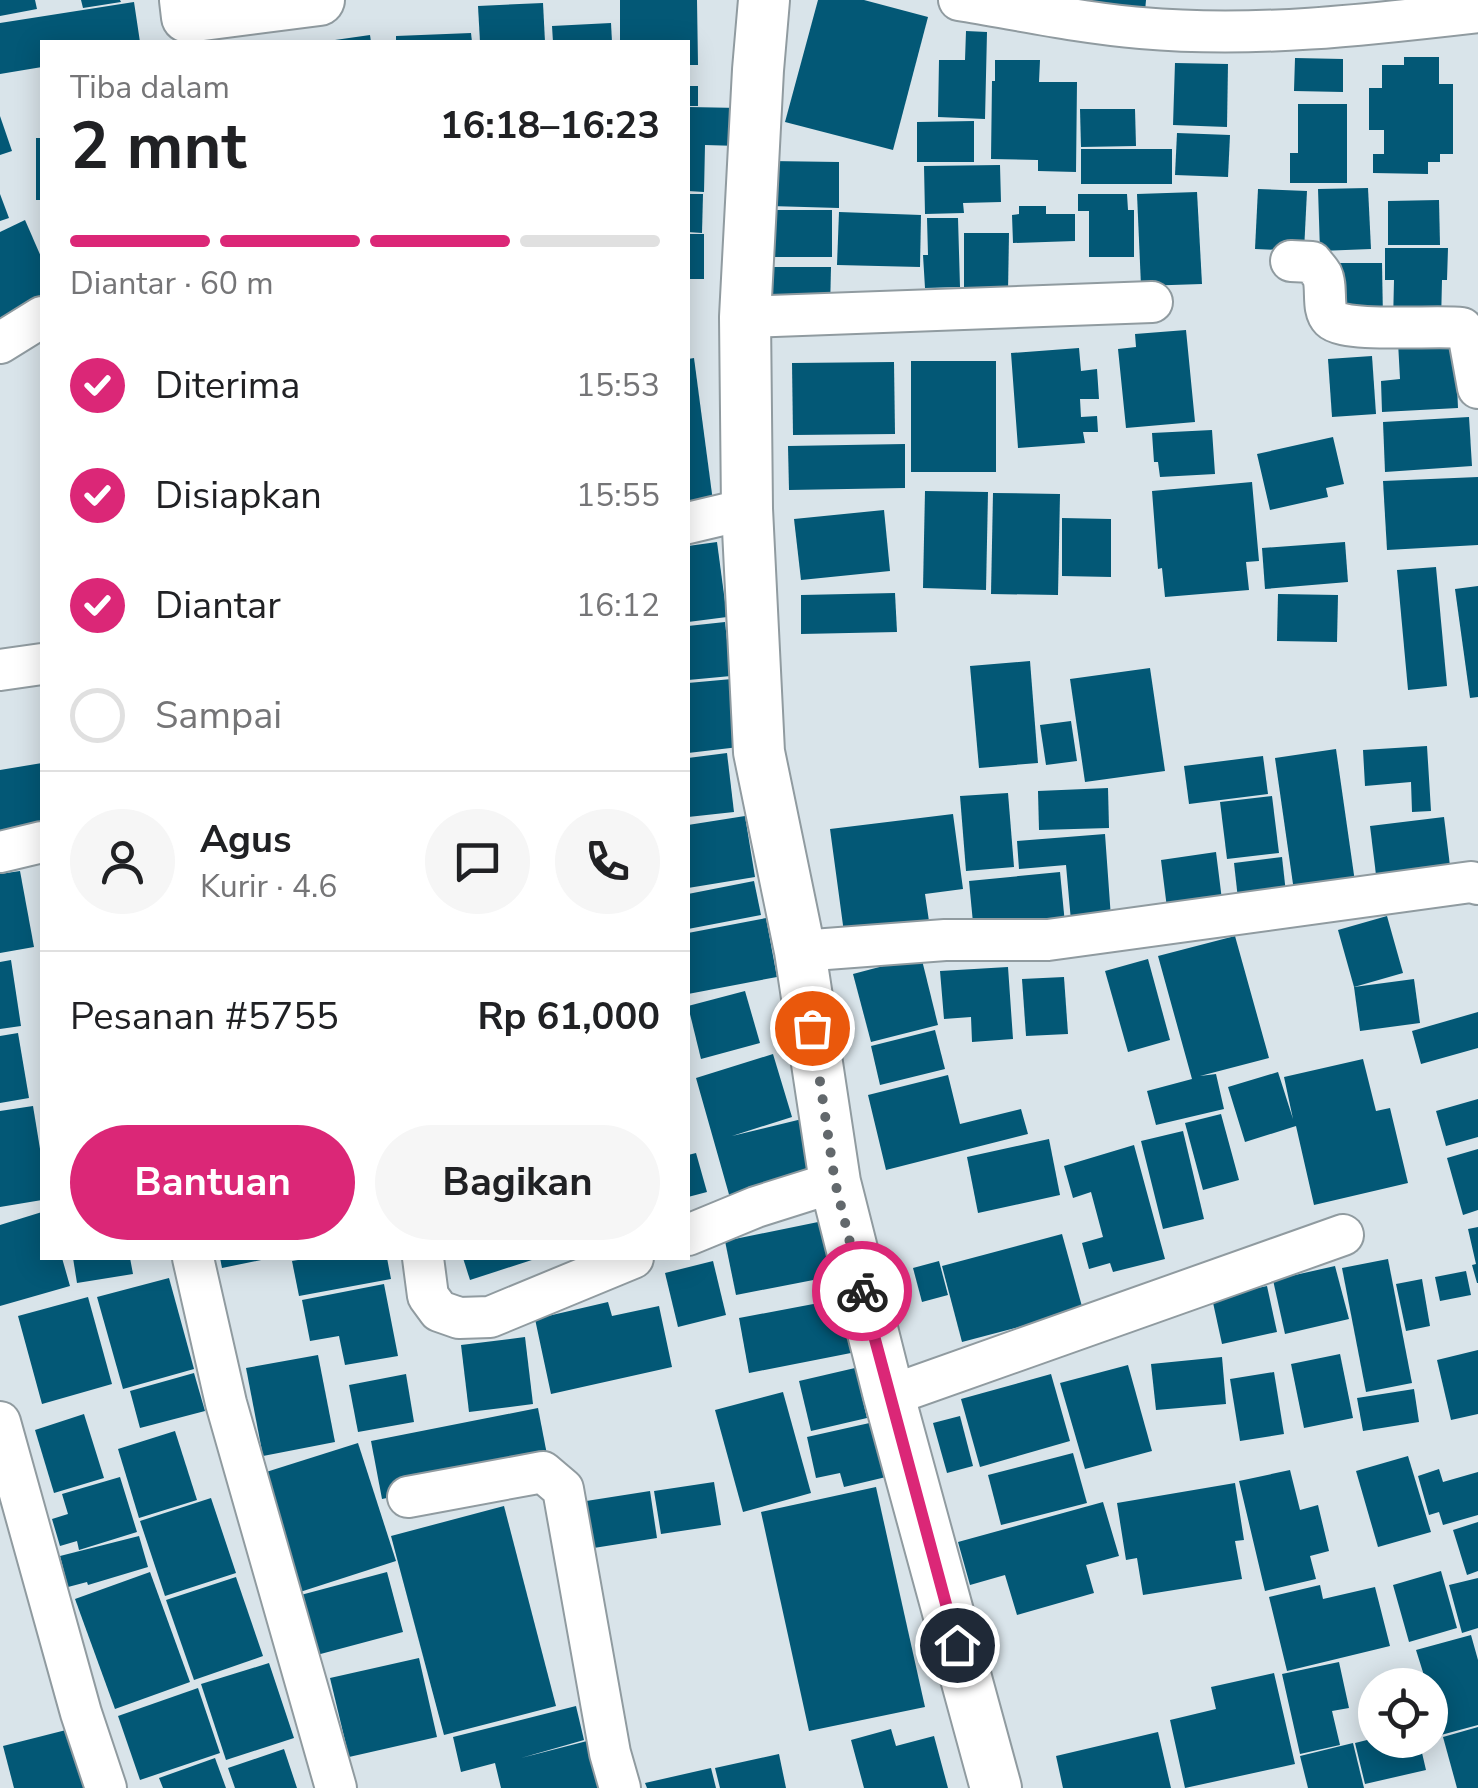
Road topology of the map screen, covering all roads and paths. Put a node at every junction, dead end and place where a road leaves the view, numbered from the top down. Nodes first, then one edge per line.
1 (319, 0) edge
2 (764, 0) edge
3 (959, 0) edge
4 (1478, 12) edge
5 (1194, 15) edge
6 (185, 20) edge
7 (1291, 262) dead end
8 (1152, 302) dead end
9 (746, 317) junction
10 (40, 318) edge
11 (0, 343) edge
12 (1478, 388) edge
13 (748, 510) junction
14 (690, 523) edge
15 (40, 664) edge
16 (0, 670) edge
17 (40, 842) edge
18 (0, 852) edge
19 (1478, 884) edge
20 (800, 951) junction
21 (835, 1182) junction
22 (690, 1234) edge
23 (1342, 1235) dead end
24 (193, 1260) edge
25 (422, 1260) edge
26 (628, 1260) edge
27 (889, 1396) junction
28 (0, 1422) edge
29 (408, 1498) dead end
30 (106, 1788) edge
31 (336, 1788) edge
32 (620, 1788) edge
33 (996, 1788) edge

1 - 6 street
2 - 9 street
3 - 5 street
4 - 5 street
7 - 12 street
8 - 9 street
9 - 13 street
10 - 11 street
13 - 14 street
13 - 20 street
15 - 16 street
17 - 18 street
19 - 20 street
20 - 21 street
21 - 22 street
21 - 27 street
23 - 27 street
24 - 31 street
25 - 26 street
27 - 33 street
28 - 30 street
29 - 32 street

